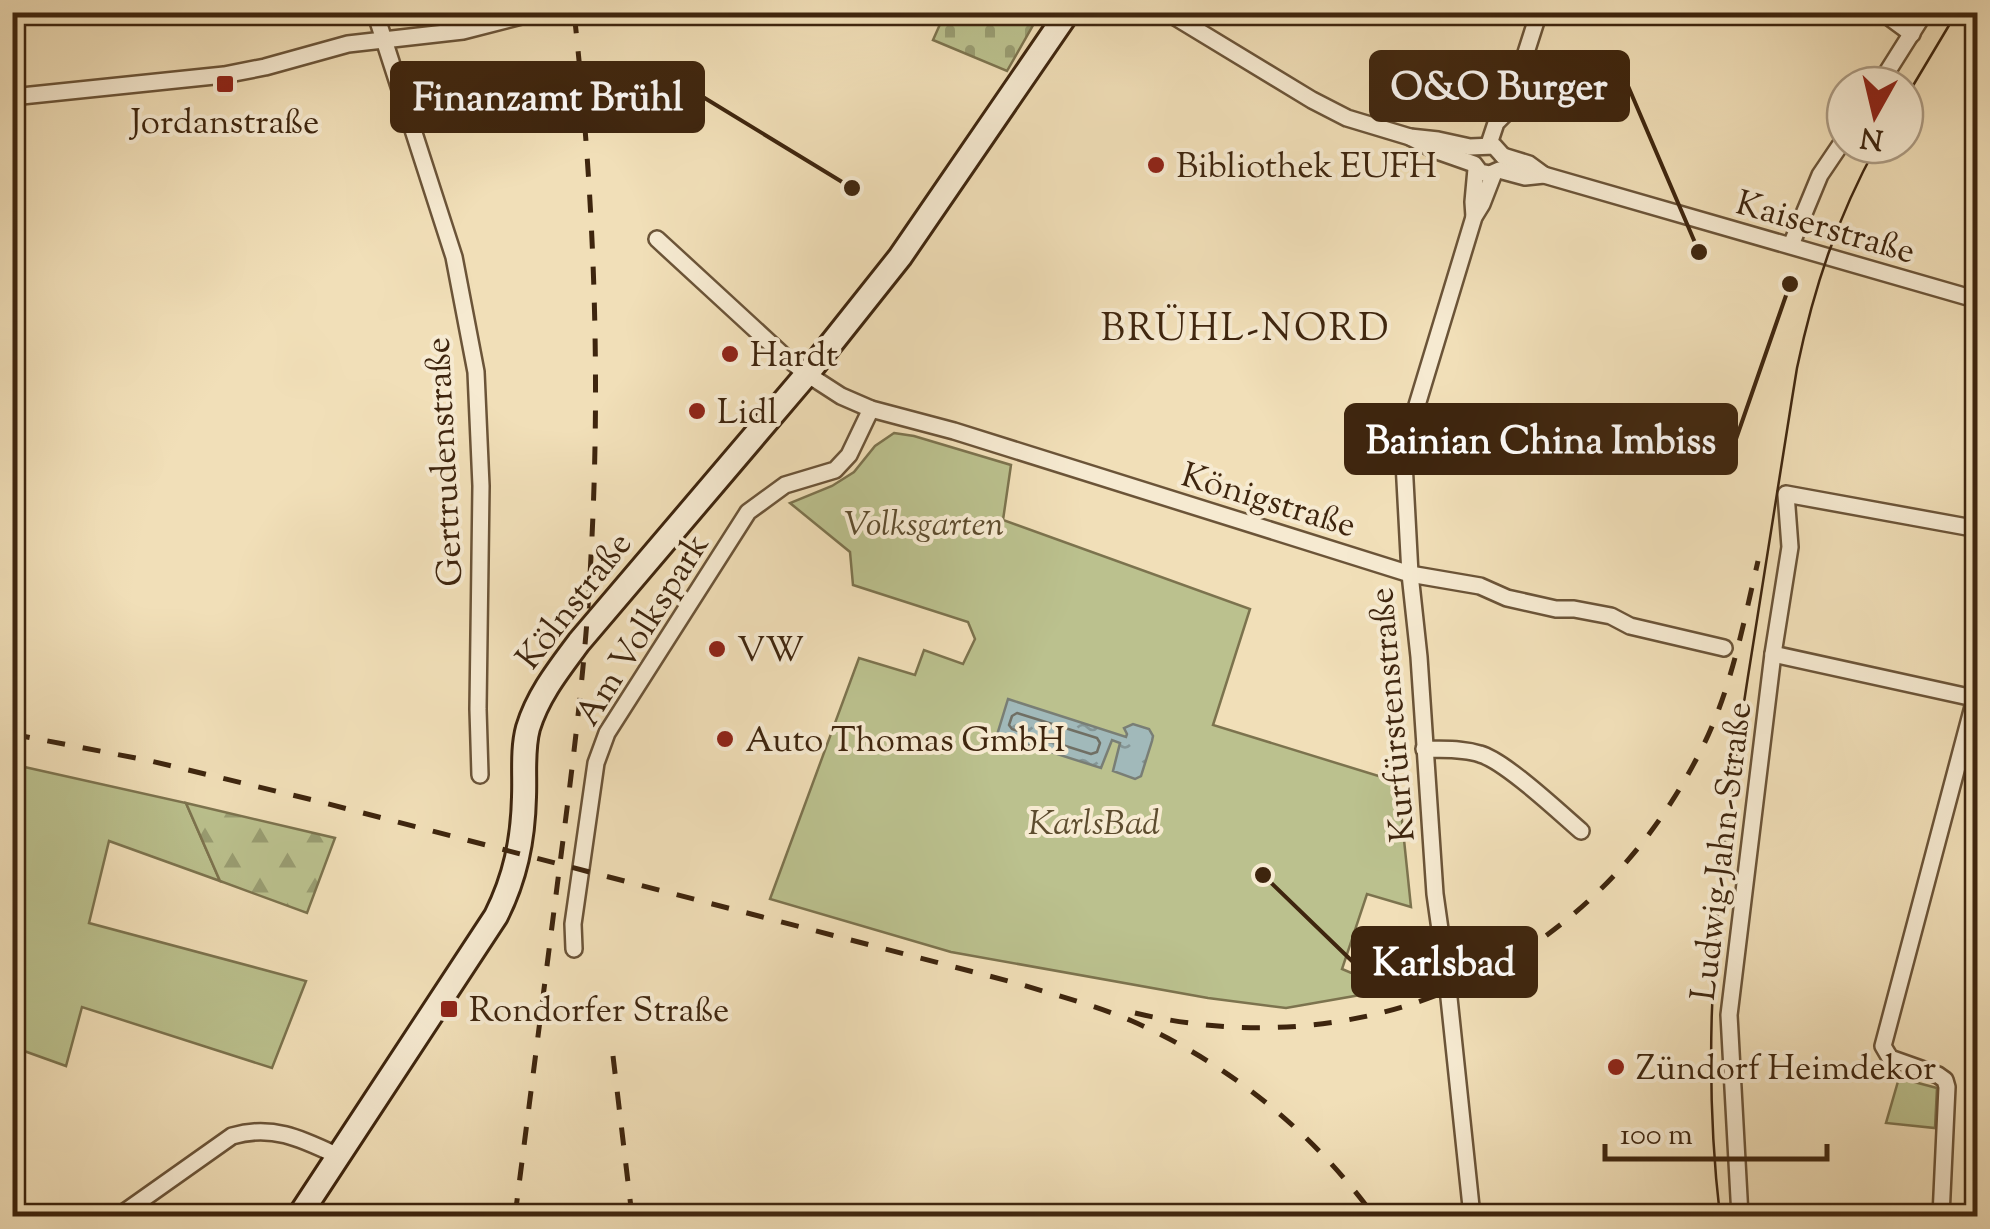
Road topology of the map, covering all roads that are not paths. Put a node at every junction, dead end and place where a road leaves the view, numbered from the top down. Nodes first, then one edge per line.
1 (375, 12) edge
2 (537, 12) edge
3 (1086, 12) edge
4 (1167, 12) edge
5 (1539, 12) edge
6 (1882, 12) edge
7 (1925, 12) edge
8 (1062, 18) edge
9 (1912, 34) junction
10 (383, 39) junction
11 (1892, 65) edge
12 (12, 97) edge
13 (1410, 137) junction
14 (1484, 146) junction
15 (1827, 165) edge
16 (1475, 166) junction
17 (1498, 166) junction
18 (1474, 217) junction
19 (657, 238) dead end
20 (1791, 246) junction
21 (1978, 300) edge
22 (806, 374) junction
23 (872, 408) junction
24 (1978, 529) edge
25 (1410, 574) junction
26 (1724, 648) dead end
27 (1773, 654) junction
28 (1976, 699) edge
29 (1424, 749) junction
30 (480, 775) dead end
31 (1581, 831) dead end
32 (574, 949) dead end
33 (338, 1156) junction
34 (119, 1216) edge
35 (299, 1216) edge
36 (1472, 1216) edge
37 (1740, 1216) edge
38 (1941, 1216) edge

1 - 10 street
2 - 10 street
3 - 8 main road
4 - 13 street
5 - 14 street
6 - 9 street
7 - 9 street
8 - 22 main road, Kölnstraße
9 - 11 street
10 - 12 street
10 - 30 street, Gertrudenstraße
13 - 14 street
13 - 16 street
14 - 16 street
14 - 17 street
15 - 20 street
16 - 17 street
16 - 18 street, Kurfürstenstraße
17 - 18 street, Kurfürstenstraße
17 - 20 street, Kaiserstraße
18 - 25 street, Kurfürstenstraße
19 - 22 street
20 - 21 street, Kaiserstraße
22 - 23 street, Königstraße
22 - 33 main road, Kölnstraße
23 - 25 street, Königstraße
23 - 32 street, Am Volkspark
24 - 27 street, Ludwig-Jahn-Straße
25 - 26 street, Königstraße
25 - 29 street, Kurfürstenstraße
27 - 28 street
27 - 37 street, Ludwig-Jahn-Straße
28 - 38 street
29 - 31 street
29 - 36 street, Kurfürstenstraße
33 - 34 street
33 - 35 main road, Kölnstraße

